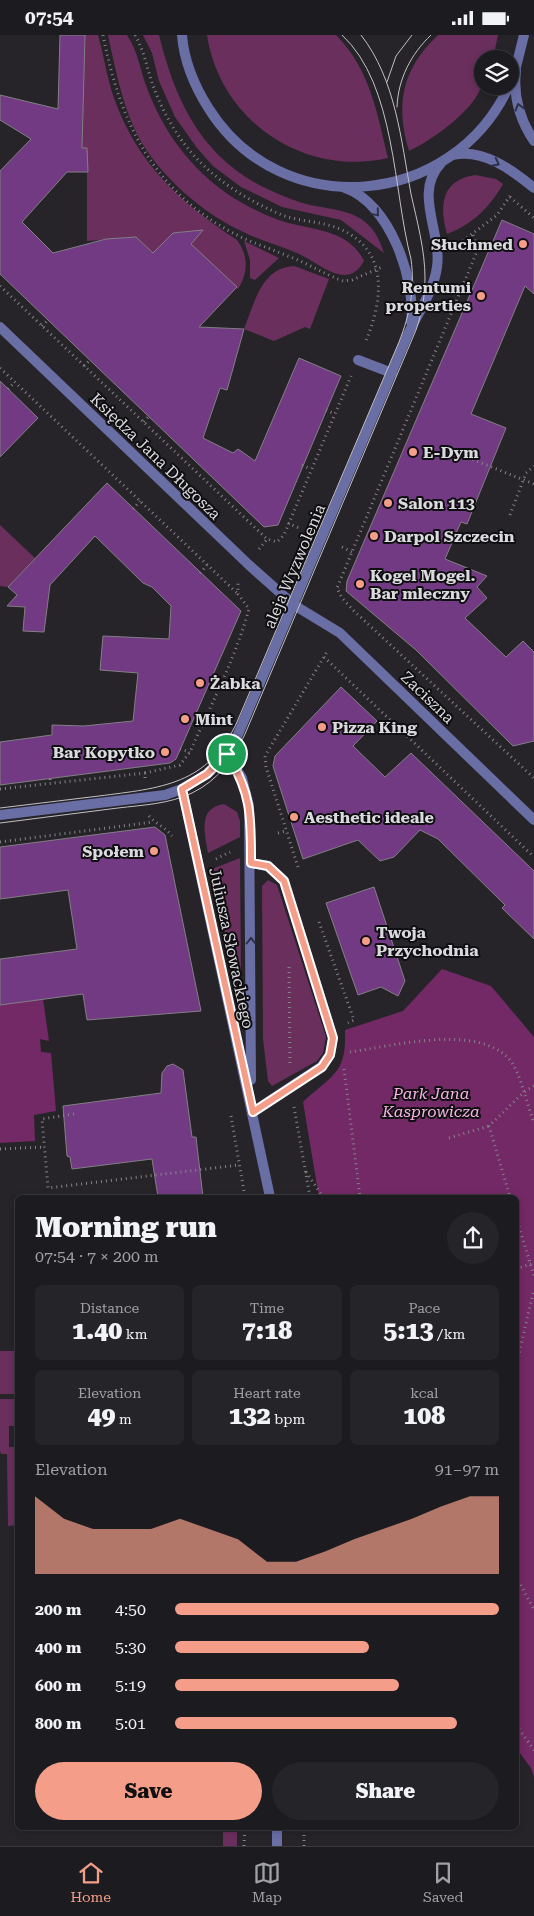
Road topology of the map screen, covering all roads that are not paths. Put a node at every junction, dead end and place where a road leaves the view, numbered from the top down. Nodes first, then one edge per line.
1 (524, 35) edge
2 (182, 36) edge
3 (519, 58) edge
4 (505, 95) edge
5 (517, 95) edge
6 (534, 141) edge
7 (452, 156) junction
8 (441, 163) junction
9 (337, 187) junction
10 (534, 188) edge
11 (0, 327) edge
12 (408, 334) junction
13 (358, 360) road end
14 (392, 373) junction
15 (294, 605) junction
16 (227, 754) junction
17 (182, 789) junction
18 (0, 815) edge
19 (534, 820) edge
20 (251, 863) junction
21 (253, 1112) junction
22 (270, 1195) edge
23 (277, 1830) edge
24 (277, 1846) edge

1 - 3 street
2 - 9 street
4 - 7 street
6 -> 5 street
7 - 8 street
7 -> 10 street
8 - 9 street
8 - 12 street, aleja Wyzwolenia
9 -> 12 street, aleja Wyzwolenia
11 - 15 street, Księdza Jana Długosza
12 - 14 street, aleja Wyzwolenia
13 - 14 street
14 - 15 street, aleja Wyzwolenia
15 - 16 street, aleja Wyzwolenia
15 - 19 street, Zaciszna
16 - 17 street, aleja Wyzwolenia
16 - 20 street, Juliusza Słowackiego
17 - 18 street, aleja Wyzwolenia
17 - 21 street, Juliusza Słowackiego
21 -> 20 street, Juliusza Słowackiego
20 - 21 street
21 - 22 street, Juliusza Słowackiego
23 - 24 street

